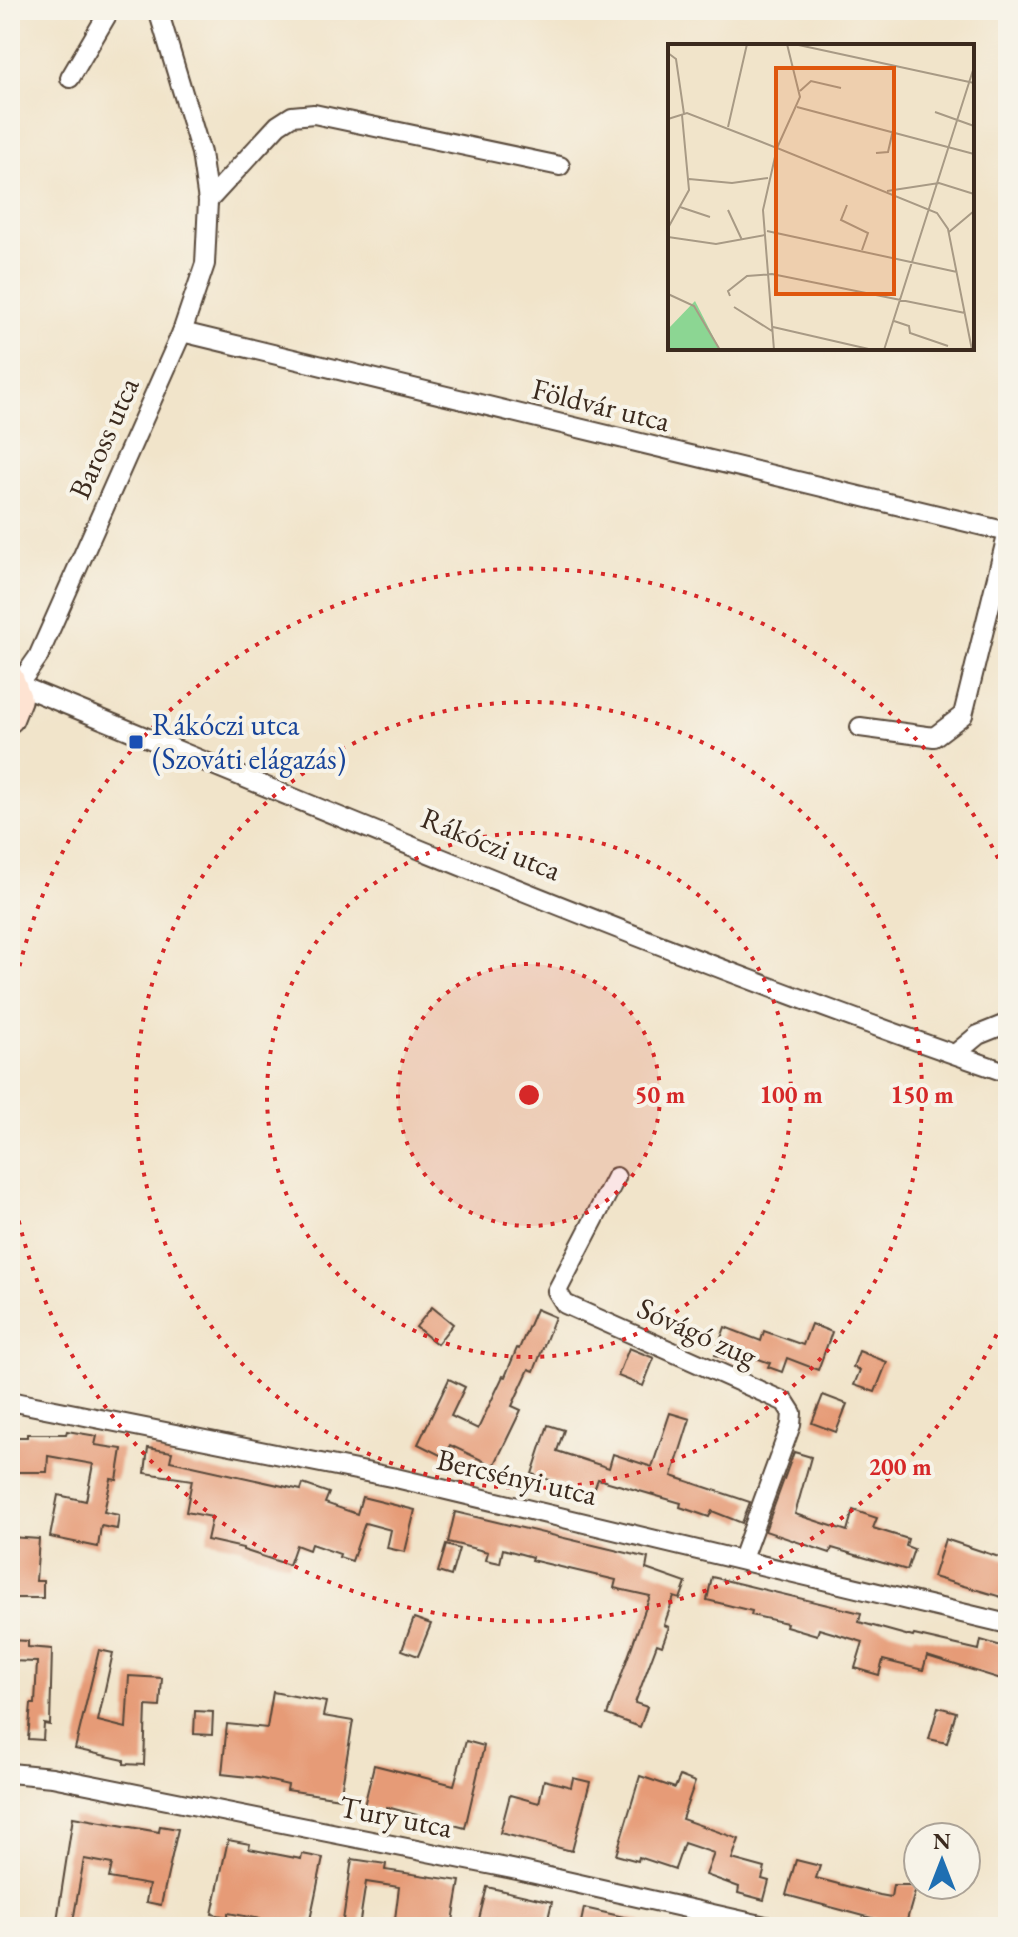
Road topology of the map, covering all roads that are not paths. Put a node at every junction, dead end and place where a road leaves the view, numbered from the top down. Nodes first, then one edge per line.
1 (110, 10) edge
2 (158, 10) edge
3 (70, 78) dead end
4 (560, 166) dead end
5 (208, 201) junction
6 (182, 332) junction
7 (1008, 532) edge
8 (12, 680) edge
9 (10, 719) edge
10 (860, 727) dead end
11 (1008, 1023) edge
12 (955, 1054) junction
13 (1008, 1073) edge
14 (616, 1177) dead end
15 (10, 1401) edge
16 (742, 1559) junction
17 (1008, 1624) edge
18 (10, 1773) edge
19 (770, 1927) edge

1 - 3 street
2 - 5 street, Baross utca
4 - 5 street
5 - 6 street, Baross utca
6 - 7 street, Földvár utca
6 - 8 street, Baross utca
7 - 10 street, Földvár utca
8 - 9 main road
8 - 12 street, Rákóczi utca
11 - 12 street
12 - 13 street, Rákóczi utca
14 - 16 street, Sóvágó zug
15 - 16 street, Bercsényi utca
16 - 17 street, Bercsényi utca
18 - 19 street, Tury utca

